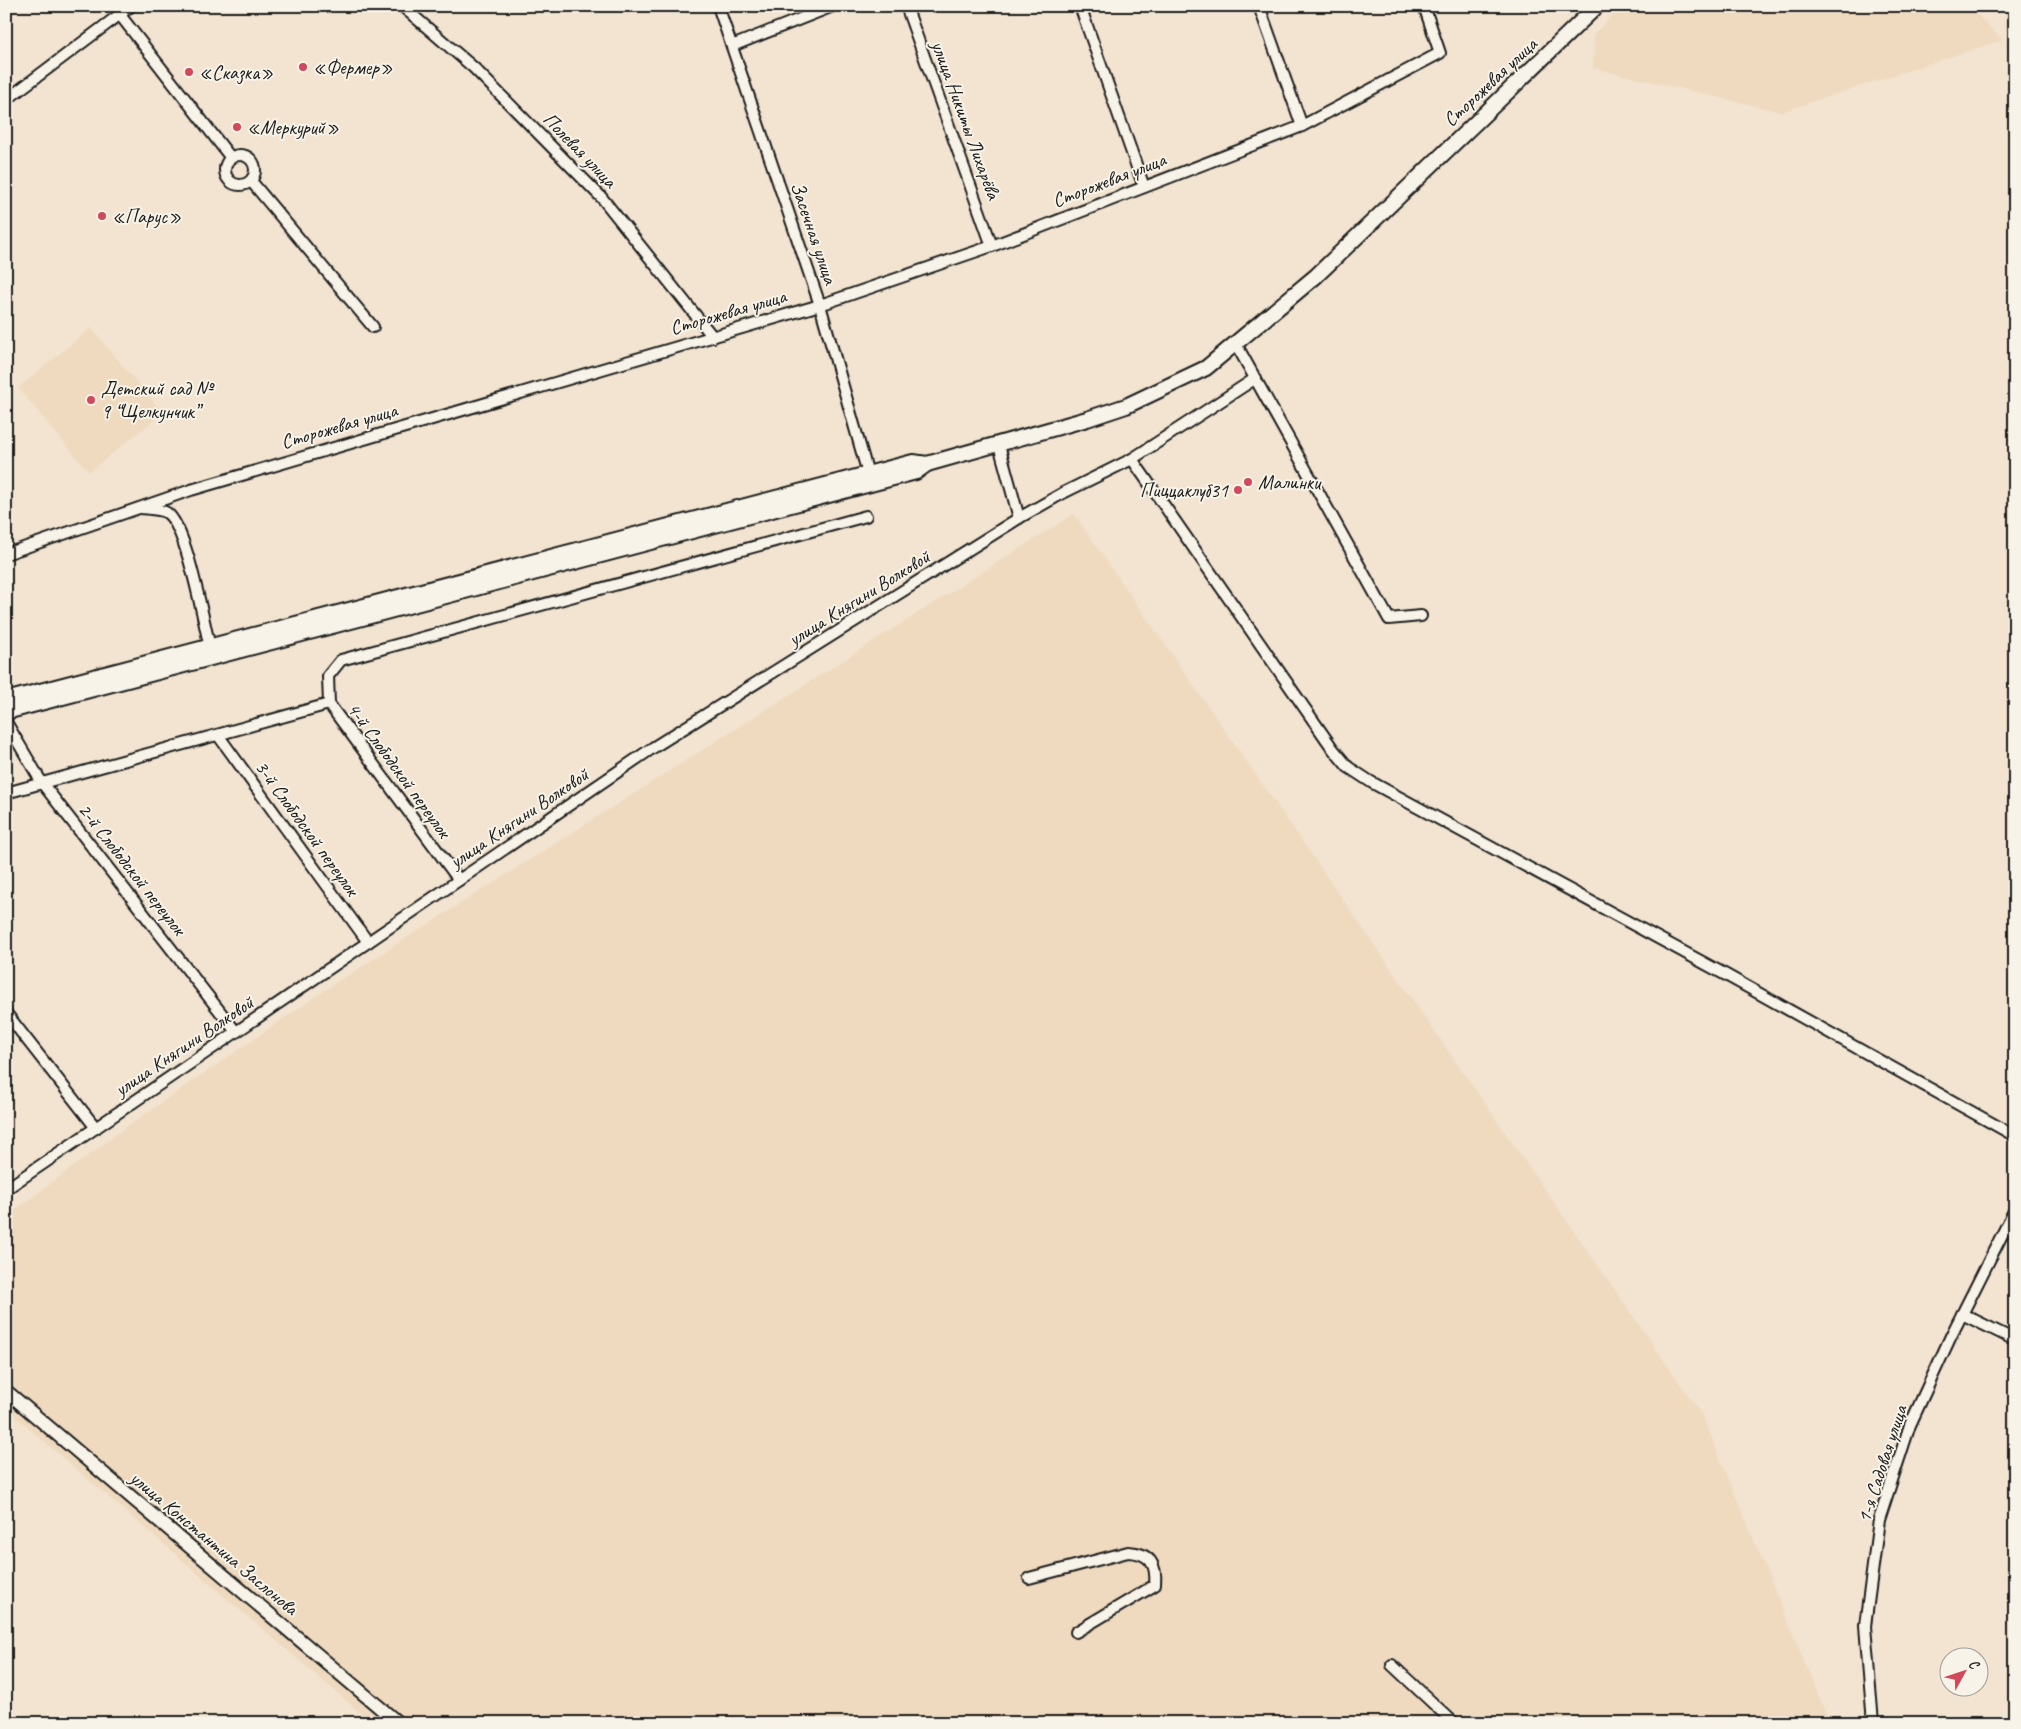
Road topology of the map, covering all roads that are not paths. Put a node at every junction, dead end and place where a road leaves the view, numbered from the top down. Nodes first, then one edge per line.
1 (131, 6) edge
2 (402, 6) edge
3 (718, 6) edge
4 (833, 6) edge
5 (906, 6) edge
6 (1080, 6) edge
7 (1259, 6) edge
8 (1424, 6) edge
9 (1597, 6) edge
10 (120, 15) junction
11 (732, 46) junction
12 (6, 100) edge
13 (1302, 126) junction
14 (231, 158) junction
15 (250, 181) junction
16 (1144, 187) junction
17 (992, 246) junction
18 (820, 305) junction
19 (373, 327) dead end
20 (713, 337) junction
21 (1236, 344) junction
22 (1256, 378) junction
23 (999, 445) junction
24 (1132, 459) junction
25 (927, 464) junction
26 (868, 474) junction
27 (138, 507) junction
28 (866, 516) dead end
29 (1019, 518) junction
30 (6, 554) edge
31 (1421, 616) dead end
32 (210, 647) junction
33 (6, 700) edge
34 (329, 704) junction
35 (6, 712) edge
36 (6, 722) edge
37 (218, 735) junction
38 (42, 782) junction
39 (6, 793) edge
40 (459, 880) junction
41 (368, 942) junction
42 (6, 1013) edge
43 (236, 1032) junction
44 (96, 1128) junction
45 (2015, 1136) edge
46 (6, 1189) edge
47 (2015, 1209) edge
48 (1962, 1314) junction
49 (2015, 1340) edge
50 (6, 1391) edge
51 (1029, 1578) dead end
52 (1076, 1632) dead end
53 (1392, 1665) dead end
54 (398, 1723) edge
55 (1454, 1723) edge
56 (1874, 1723) edge

1 - 10 street
2 - 20 street, Полевая улица
3 - 11 street, Засечная улица
4 - 11 street
5 - 17 street, улица Никиты Лихарёва
6 - 16 street
7 - 13 street
8 - 13 street, Сторожевая улица
9 - 21 main road, Сторожевая улица
10 - 12 street
10 - 14 street
11 - 18 street, Засечная улица
13 - 16 street, Сторожевая улица
14 - 15 street
14 - 15 street
15 - 19 street
16 - 17 street, Сторожевая улица
17 - 18 street, Сторожевая улица
18 - 20 street, Сторожевая улица
18 - 26 street, Засечная улица
20 - 27 street, Сторожевая улица
21 - 22 street
21 - 23 main road, Сторожевая улица
22 - 24 street, улица Княгини Волковой
22 - 31 street
23 - 25 main road, Сторожевая улица
23 - 29 street
24 - 29 street, улица Княгини Волковой
24 - 45 street
25 - 26 main road, Сторожевая улица
25 - 35 main road, Сторожевая улица
26 - 32 main road, Сторожевая улица
27 - 30 street, Сторожевая улица
27 - 32 street
28 - 34 street
29 - 40 street, улица Княгини Волковой
32 - 33 main road, Сторожевая улица
34 - 37 street
34 - 40 street, 4-й Слободской переулок
36 - 38 street, 2-й Слободской переулок
37 - 38 street
37 - 41 street, 3-й Слободской переулок
38 - 39 street
38 - 43 street, 2-й Слободской переулок
40 - 41 street, улица Княгини Волковой
41 - 43 street, улица Княгини Волковой
42 - 44 street
43 - 44 street, улица Княгини Волковой
44 - 46 street, улица Княгини Волковой
47 - 48 street, 1-я Садовая улица
48 - 49 street
48 - 56 street, 1-я Садовая улица
50 - 54 street, улица Константина Заслонова
51 - 52 street
53 - 55 street

